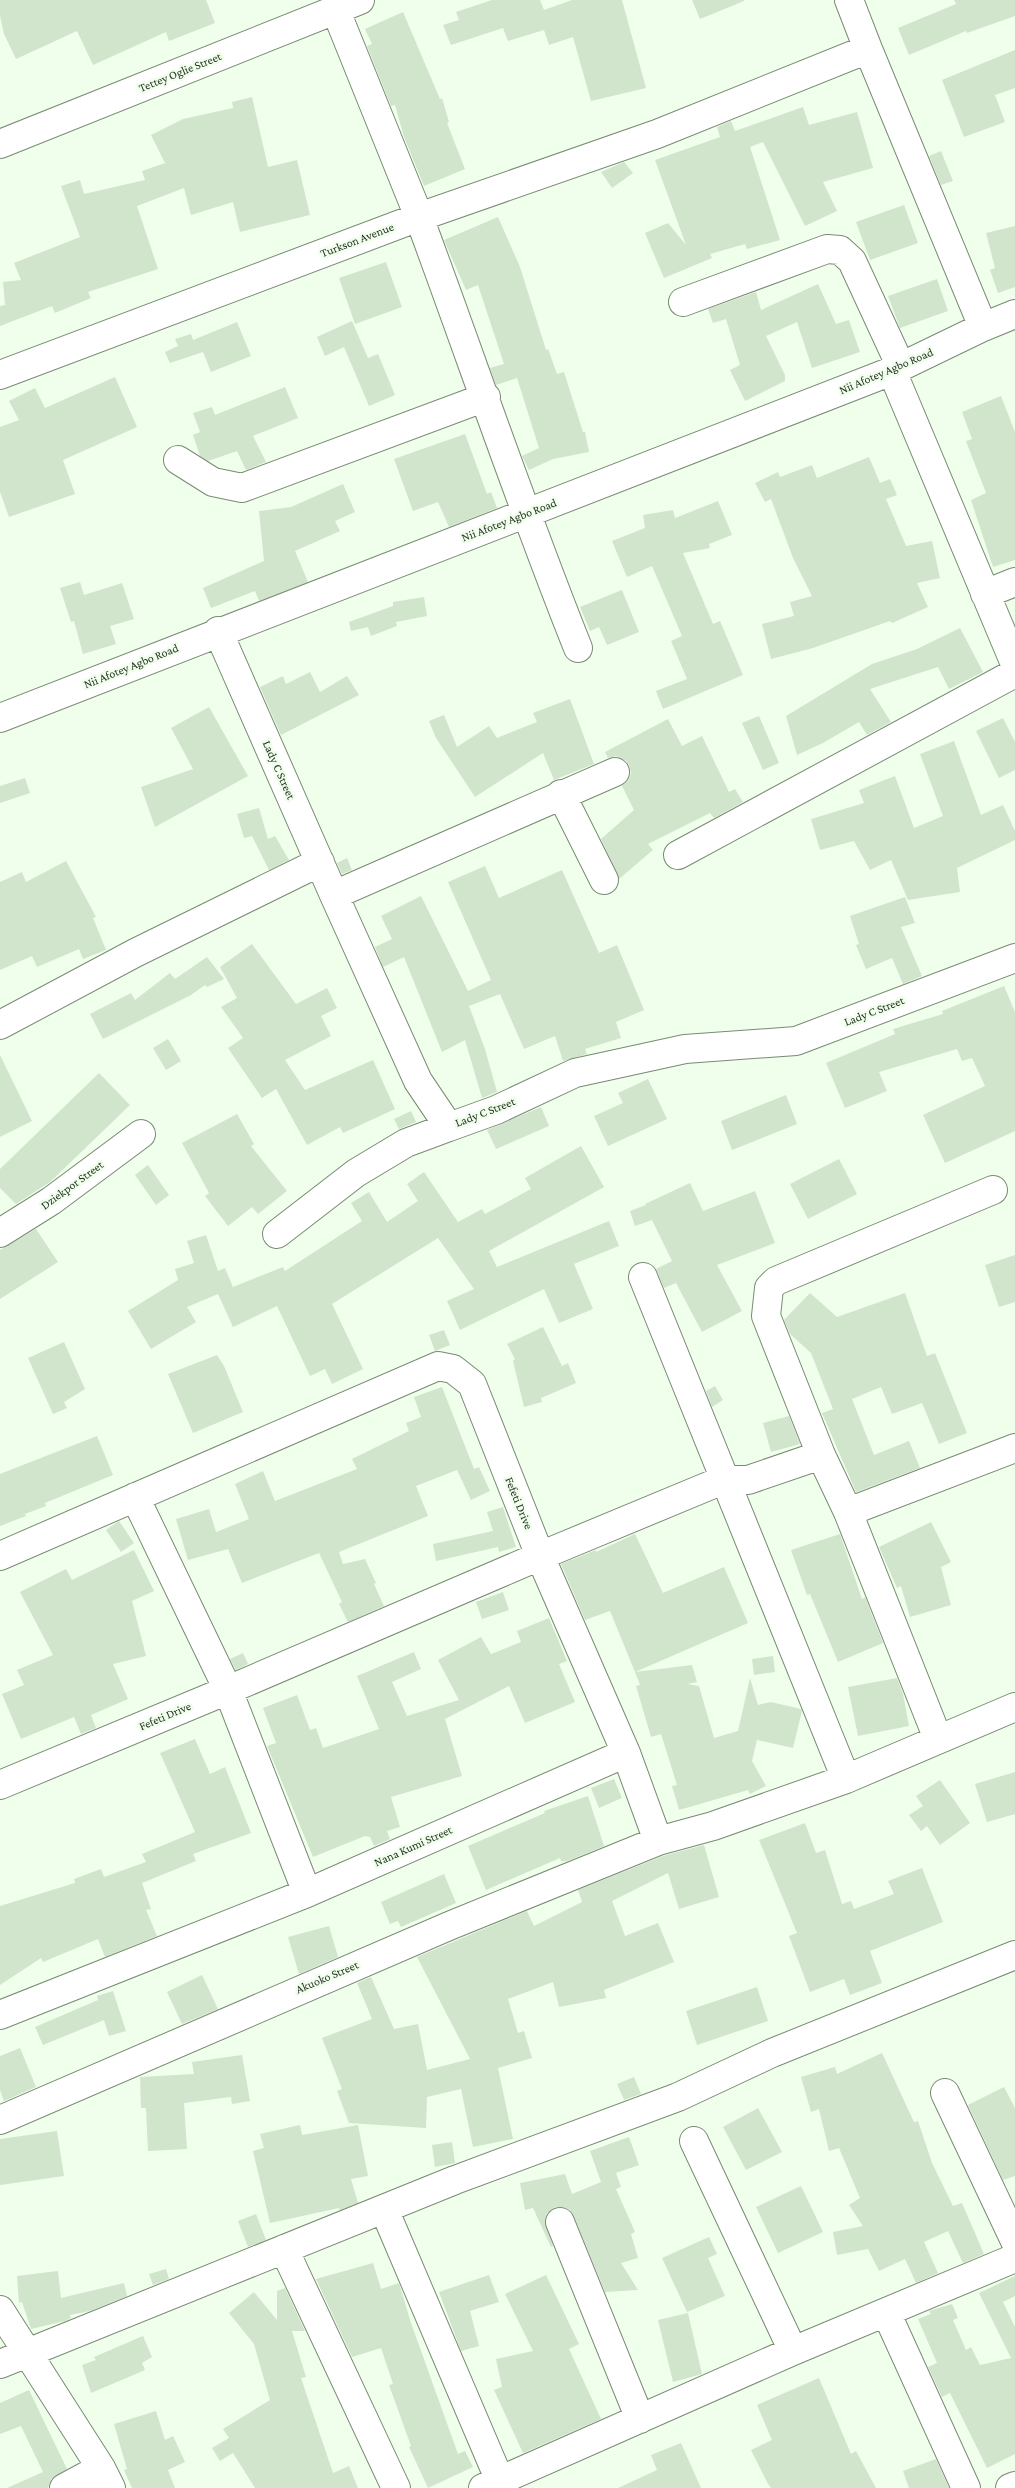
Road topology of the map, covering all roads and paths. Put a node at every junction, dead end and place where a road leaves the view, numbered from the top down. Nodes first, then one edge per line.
1 (360, 0) edge
2 (849, 0) edge
3 (336, 11) junction
4 (868, 49) junction
5 (0, 144) edge
6 (419, 217) junction
7 (683, 302) dead end
8 (1015, 314) edge
9 (983, 327) junction
10 (896, 369) junction
11 (0, 375) edge
12 (486, 397) junction
13 (178, 460) dead end
14 (525, 514) junction
15 (1015, 582) edge
16 (985, 594) junction
17 (218, 631) junction
18 (578, 648) dead end
19 (1015, 664) edge
20 (1015, 673) edge
21 (0, 718) edge
22 (615, 772) dead end
23 (561, 794) junction
24 (678, 854) dead end
25 (320, 862) junction
26 (604, 880) dead end
27 (334, 895) junction
28 (1015, 958) edge
29 (0, 1025) edge
30 (449, 1126) junction
31 (141, 1134) dead end
32 (993, 1190) dead end
33 (0, 1232) edge
34 (277, 1234) dead end
35 (643, 1277) dead end
36 (1015, 1448) edge
37 (821, 1455) junction
38 (723, 1480) junction
39 (135, 1497) junction
40 (848, 1512) junction
41 (0, 1556) edge
42 (540, 1556) junction
43 (228, 1690) junction
44 (1015, 1707) edge
45 (938, 1739) junction
46 (626, 1752) junction
47 (846, 1779) junction
48 (0, 1785) edge
49 (658, 1841) junction
50 (307, 1893) junction
51 (1015, 1955) edge
52 (0, 2015) edge
53 (945, 2093) dead end
54 (0, 2120) edge
55 (694, 2141) dead end
56 (384, 2209) junction
57 (560, 2222) dead end
58 (1015, 2242) edge
59 (284, 2249) junction
60 (1015, 2258) edge
61 (0, 2310) edge
62 (886, 2312) junction
63 (793, 2351) junction
64 (27, 2352) junction
65 (0, 2364) edge
66 (640, 2419) junction
67 (106, 2478) edge
68 (491, 2484) edge
69 (1015, 2486) edge
70 (64, 2488) edge
71 (396, 2488) edge
72 (966, 2488) edge
73 (1010, 2488) edge

1 - 3 street, Tettey Oglie Street
2 - 4 street
3 - 5 street, Tettey Oglie Street
3 - 6 street
4 - 6 street, Turkson Avenue
4 - 9 street
6 - 11 street, Turkson Avenue
6 - 12 street
7 - 10 street
8 - 9 street, Nii Afotey Agbo Road
9 - 10 street, Nii Afotey Agbo Road
10 - 14 street, Nii Afotey Agbo Road
10 - 16 street
12 - 13 street
12 - 14 street
14 - 17 street, Nii Afotey Agbo Road
14 - 18 street
15 - 16 street
16 - 19 street
17 - 21 street, Nii Afotey Agbo Road
17 - 25 street, Lady C Street
20 - 24 street
22 - 23 street
23 - 26 street
23 - 27 street
25 - 27 street, Lady C Street
25 - 29 street
27 - 30 street, Lady C Street
28 - 30 street, Lady C Street
30 - 34 street
31 - 33 street, Dziekpor Street
32 - 37 street
35 - 38 street
36 - 40 street
37 - 38 street
37 - 40 street
38 - 42 street
38 - 47 street
39 - 41 street, Fefeti Drive
39 - 42 street, Fefeti Drive
39 - 43 street
40 - 45 street
42 - 43 street, Fefeti Drive
42 - 46 street
43 - 48 street, Fefeti Drive
43 - 50 street
44 - 45 street, Akuoko Street
45 - 47 street, Akuoko Street
46 - 49 street
46 - 50 street, Nana Kumi Street
47 - 49 street, Akuoko Street
49 - 54 street, Akuoko Street
50 - 52 street, Nana Kumi Street
51 - 56 street
53 - 58 street
55 - 63 street
56 - 59 street
56 - 68 street
57 - 66 street
59 - 64 street
59 - 71 street
60 - 62 street
61 - 64 street
62 - 63 street
62 - 72 street
63 - 66 street
64 - 65 street
64 - 67 street
66 - 68 street
67 - 70 street
69 - 73 street

